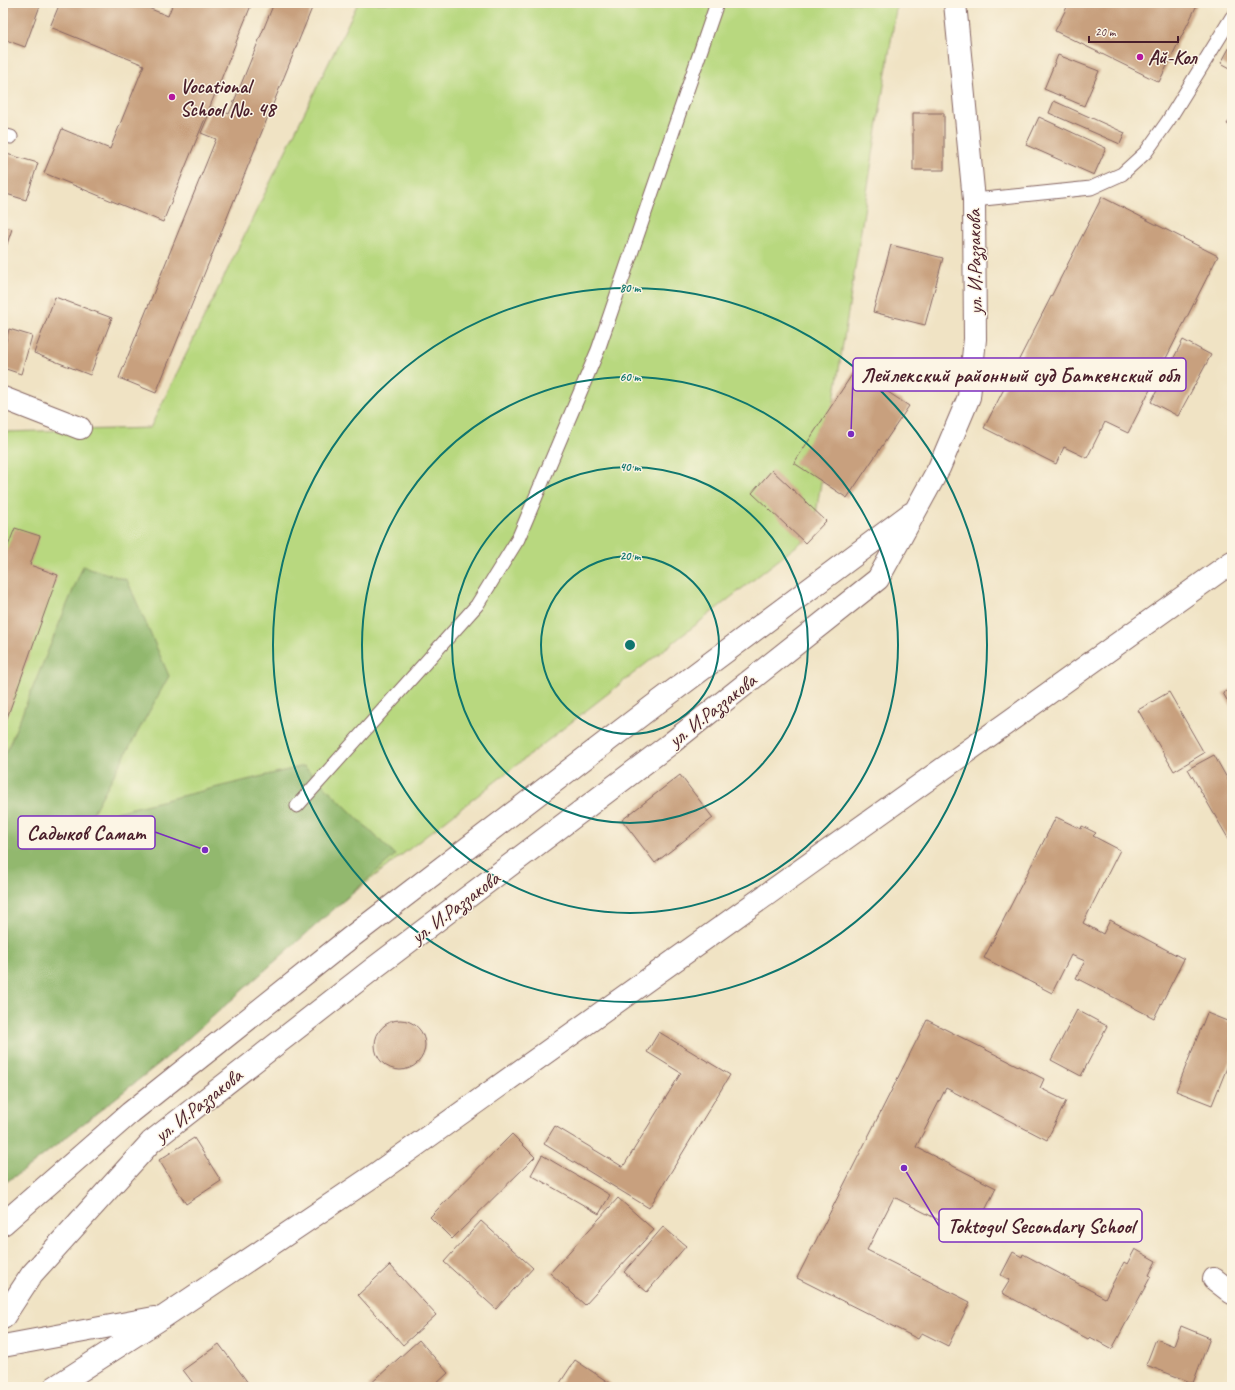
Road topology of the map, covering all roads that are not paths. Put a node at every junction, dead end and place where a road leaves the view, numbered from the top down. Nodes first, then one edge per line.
1 (717, 3) edge
2 (955, 3) edge
3 (1232, 17) edge
4 (974, 200) junction
5 (3, 398) edge
6 (80, 428) dead end
7 (916, 510) junction
8 (1232, 562) edge
9 (297, 806) dead end
10 (3, 1224) edge
11 (1214, 1279) dead end
12 (1232, 1293) edge
13 (165, 1316) junction
14 (3, 1318) edge
15 (3, 1346) edge
16 (55, 1387) edge

1 - 9 lane
2 - 4 street, ул. И.Раззакова
3 - 4 lane
4 - 7 street, ул. И.Раззакова
5 - 6 street
7 - 10 street, ул. И.Раззакова
7 - 14 street, ул. И.Раззакова
8 - 13 street
11 - 12 street
13 - 15 street
13 - 16 street

